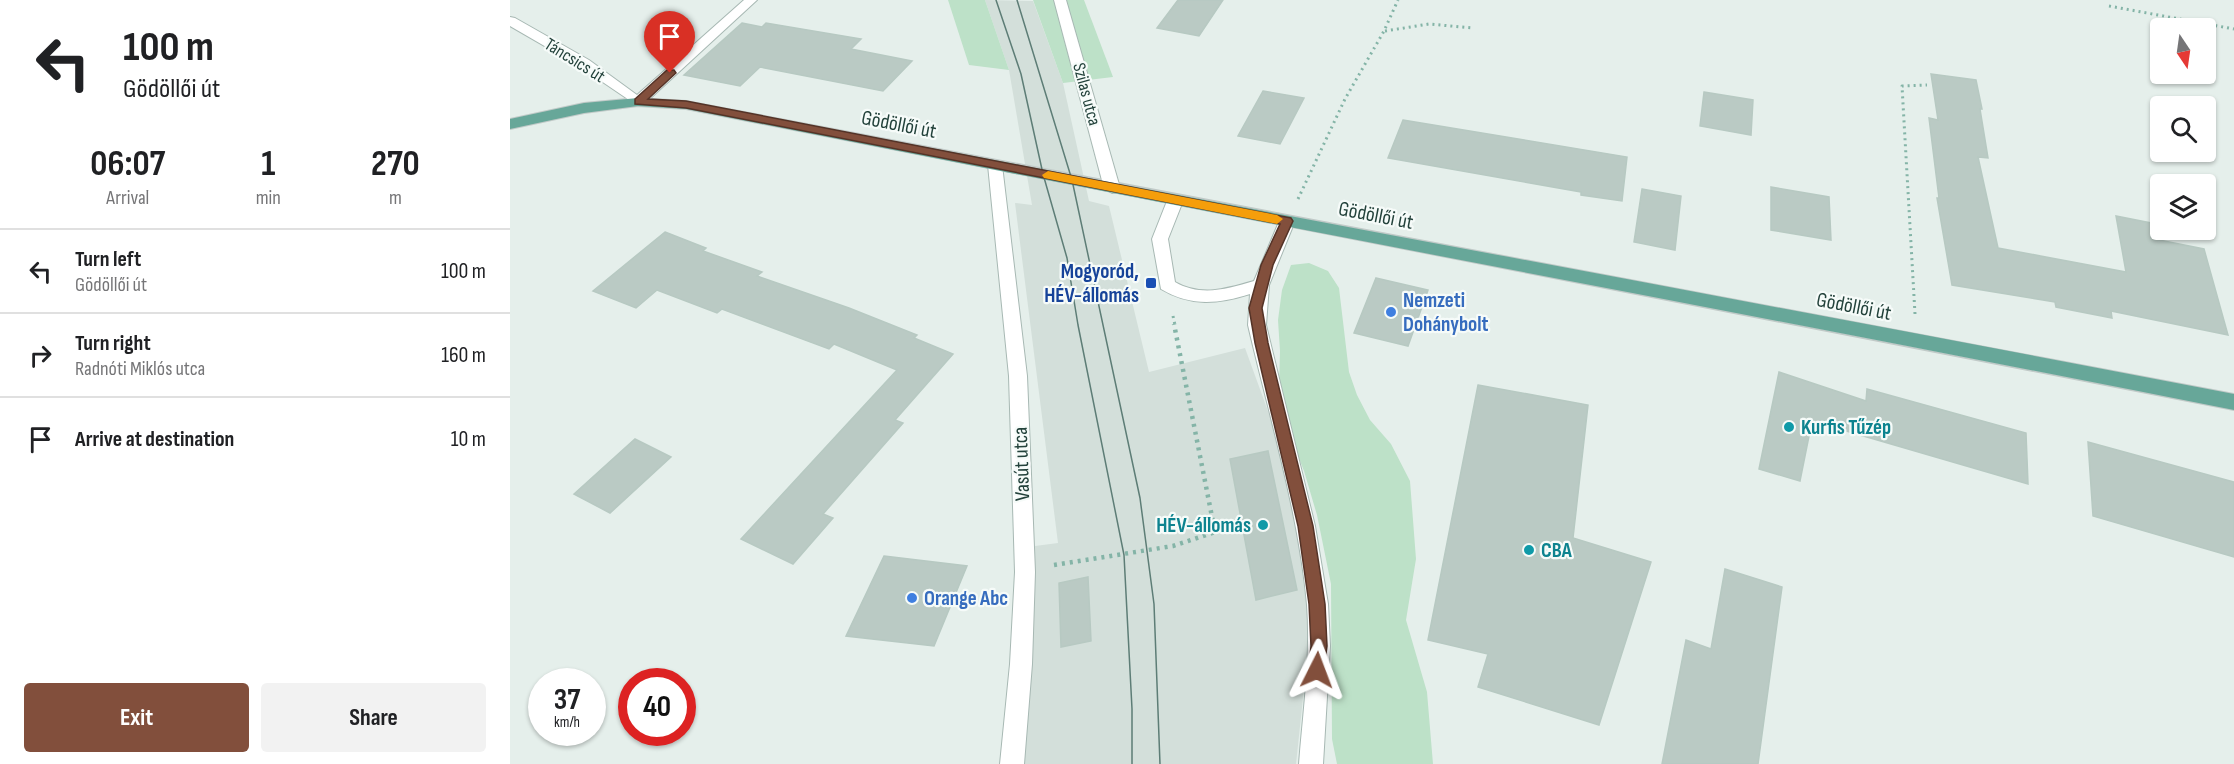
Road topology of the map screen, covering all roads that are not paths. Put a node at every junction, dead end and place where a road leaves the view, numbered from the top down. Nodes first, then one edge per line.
1 (751, 0) edge
2 (1060, 0) edge
3 (510, 21) edge
4 (638, 102) junction
5 (510, 124) edge
6 (995, 165) junction
7 (1112, 188) junction
8 (1175, 201) junction
9 (1287, 221) junction
10 (1260, 285) junction
11 (2234, 402) edge
12 (1012, 764) edge
13 (1311, 764) edge

1 - 4 street
2 - 7 street, Szilas utca
3 - 4 street, Táncsics út
4 - 5 main road, Gödöllői út
4 - 6 main road, Gödöllői út
6 - 7 main road, Gödöllői út
6 - 12 street, Vasút utca
7 - 8 main road, Gödöllői út
8 - 9 main road, Gödöllői út
8 - 10 street
9 - 10 street
9 - 11 main road, Gödöllői út
10 - 13 street

